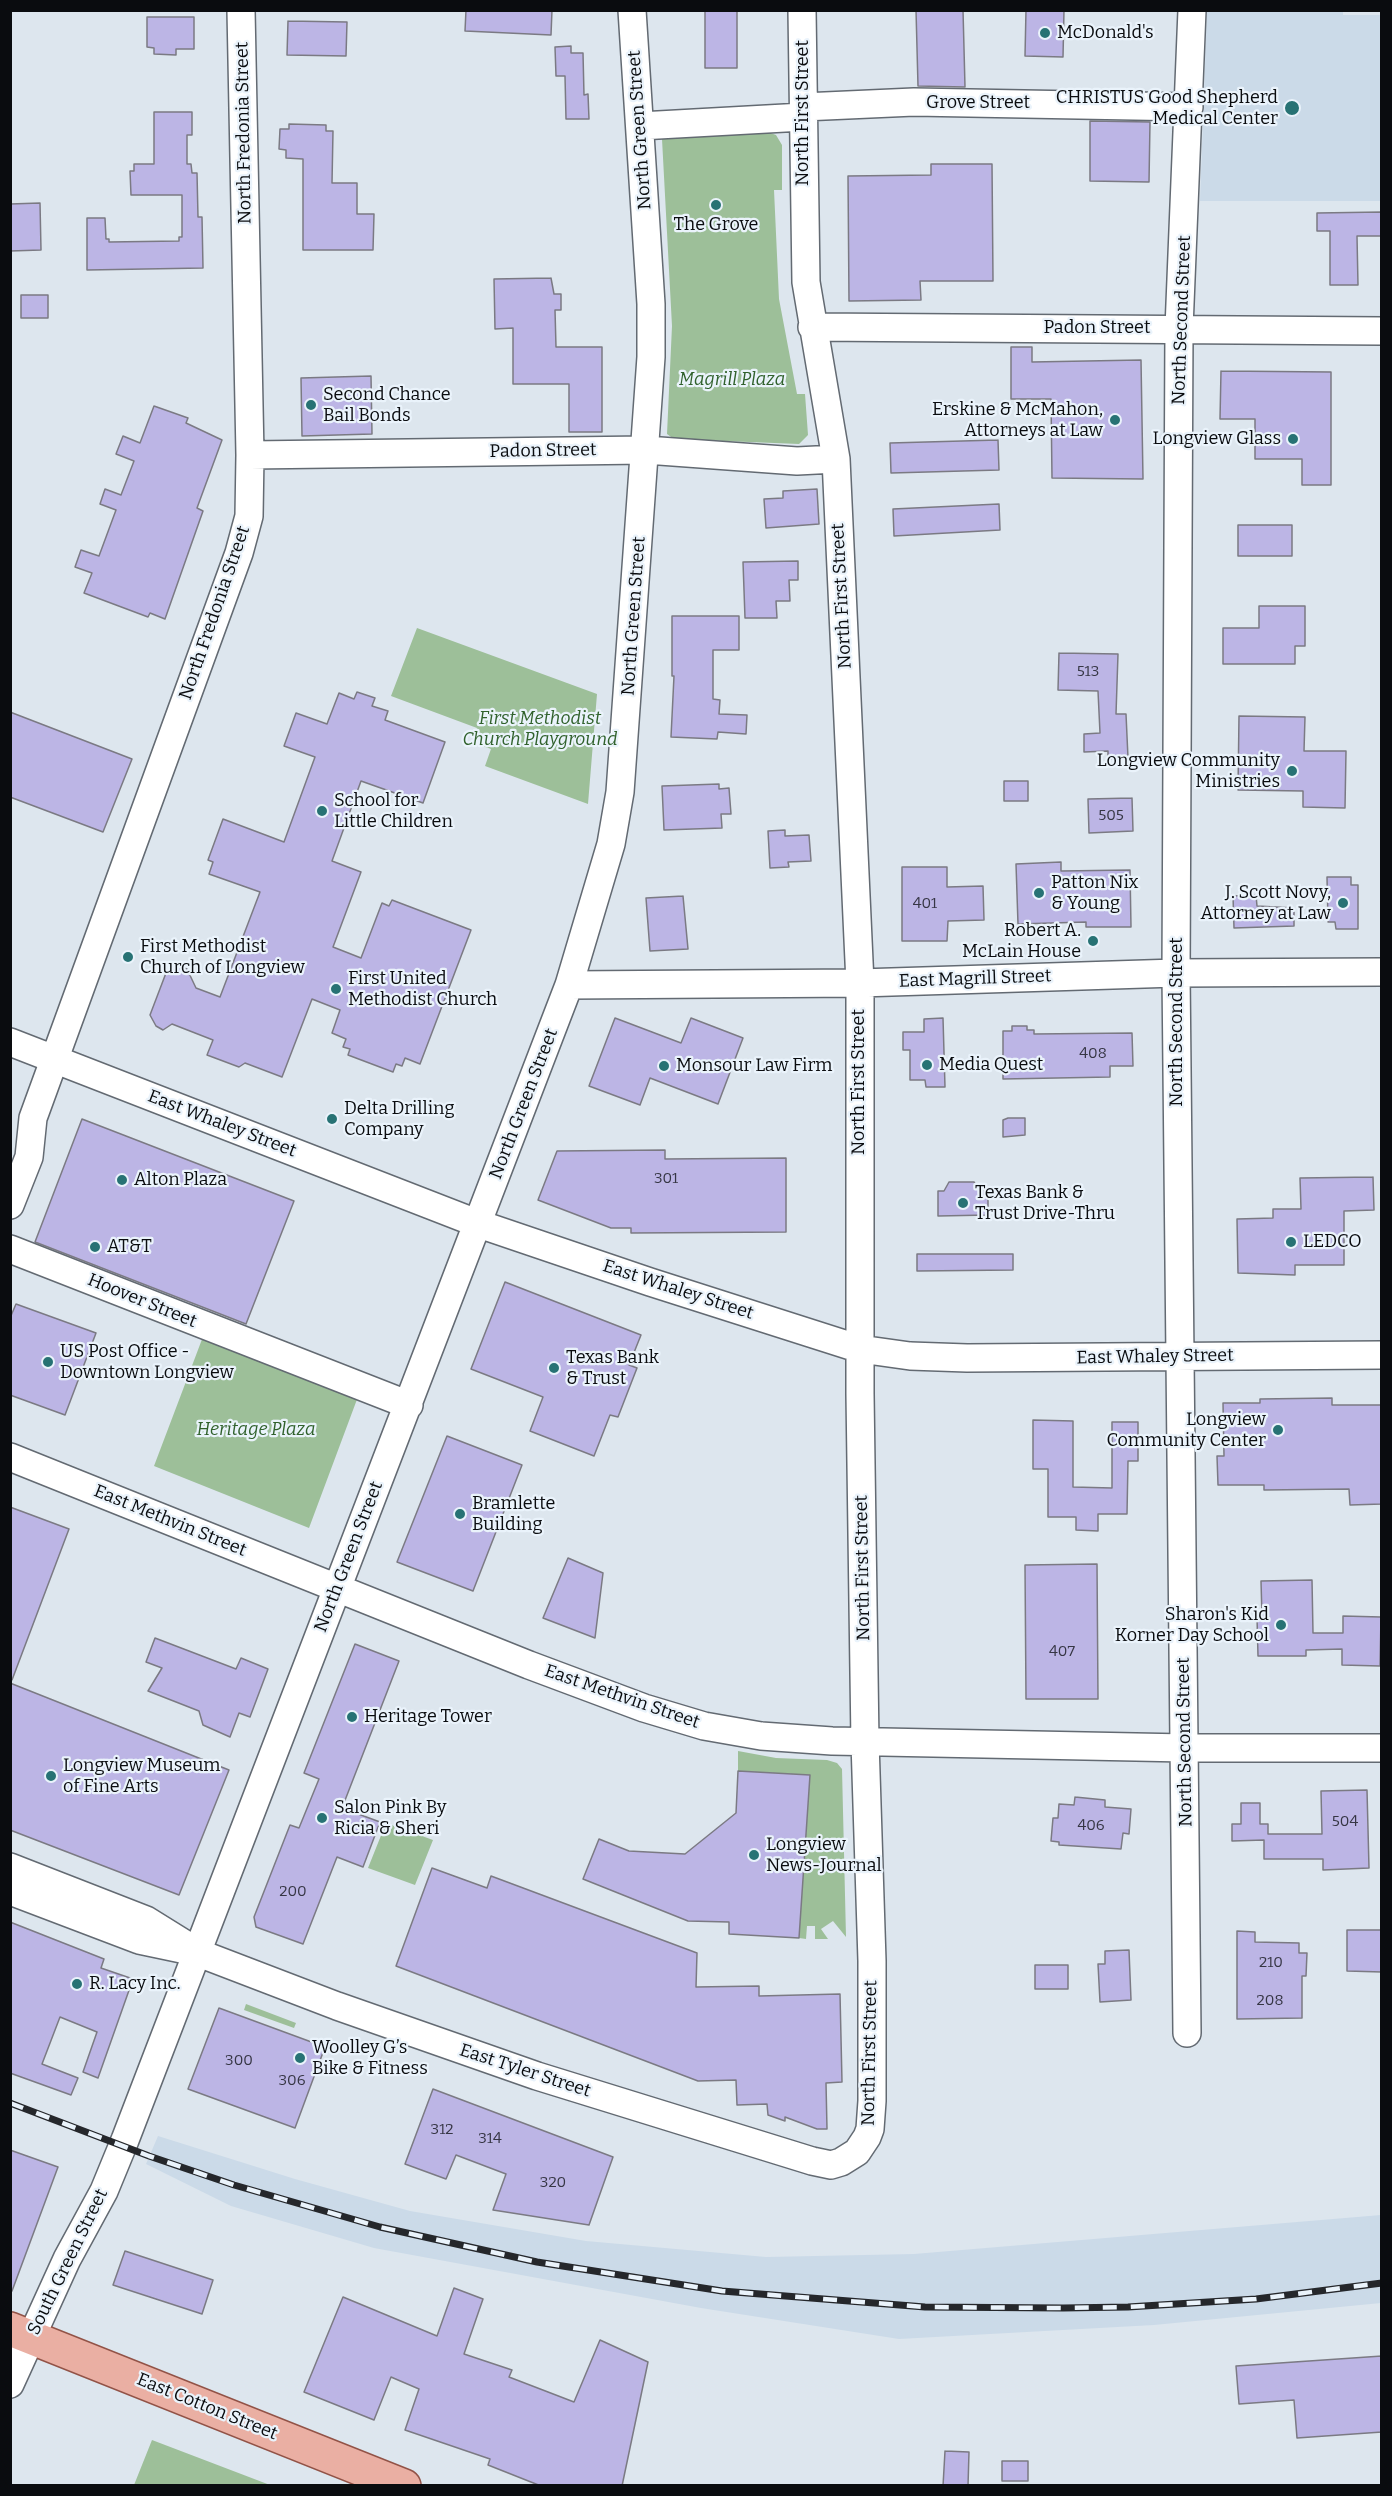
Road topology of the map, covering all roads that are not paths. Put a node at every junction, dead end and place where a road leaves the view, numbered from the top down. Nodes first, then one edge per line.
1 (241, 10) edge
2 (632, 10) edge
3 (802, 10) edge
4 (1192, 10) edge
5 (1189, 107) junction
6 (803, 112) junction
7 (640, 126) junction
8 (812, 327) junction
9 (1179, 328) junction
10 (1382, 331) edge
11 (646, 450) junction
12 (250, 456) junction
13 (836, 459) junction
14 (1382, 972) edge
15 (1176, 973) junction
16 (860, 982) junction
17 (569, 985) junction
18 (10, 1042) edge
19 (55, 1059) junction
20 (33, 1118) junction
21 (10, 1149) edge
22 (10, 1205) edge
23 (479, 1224) junction
24 (10, 1249) edge
25 (860, 1348) junction
26 (1382, 1355) edge
27 (1181, 1356) junction
28 (409, 1405) junction
29 (10, 1457) edge
30 (337, 1588) junction
31 (865, 1742) junction
32 (1186, 1748) junction
33 (1382, 1748) edge
34 (10, 1867) edge
35 (10, 1891) edge
36 (196, 1952) junction
37 (1187, 2033) dead end
38 (125, 2140) joint
39 (857, 2152) joint
40 (21, 2333) edge
41 (10, 2384) edge
42 (393, 2484) edge

1 - 12 street, North Fredonia Street
2 - 7 street, North Green Street
3 - 6 street, North First Street
4 - 5 street, North Second Street
5 - 6 street, Grove Street
5 - 9 street, North Second Street
6 - 7 street, Grove Street
6 - 8 street, North First Street
7 - 11 street, North Green Street
8 - 9 street, Padon Street
8 - 13 street, North First Street
9 - 10 street, Padon Street
9 - 15 street, North Second Street
11 - 12 street, Padon Street
11 - 13 street, Padon Street
11 - 17 street, North Green Street
12 - 19 street, North Fredonia Street
13 - 16 street, North First Street
14 - 15 street, East Magrill Street
15 - 16 street, East Magrill Street
15 - 27 street, North Second Street
16 - 17 street, East Magrill Street
16 - 25 street, North First Street
17 - 23 street, North Green Street
18 - 19 street, East Whaley Street
19 - 20 street, North Fredonia Street
19 - 23 street, East Whaley Street
20 - 21 street, North Fredonia Street
20 - 22 street, North Fredonia Street
23 - 25 street, East Whaley Street
23 - 28 street, North Green Street
24 - 28 street, Hoover Street
25 - 27 street, East Whaley Street
25 - 31 street, North First Street
26 - 27 street, East Whaley Street
27 - 32 street, North Second Street
28 - 30 street, North Green Street
29 - 30 street, East Methvin Street
30 - 31 street, East Methvin Street
30 - 36 street, North Green Street
31 - 32 street, East Methvin Street
31 - 39 street, North First Street
32 - 33 street, East Methvin Street
32 - 37 street, North Second Street
34 - 36 street, East Tyler Street
35 - 36 street, East Tyler Street
36 - 38 street, North Green Street
36 - 39 street, East Tyler Street
38 - 40 street, South Green Street
40 - 41 street, South Green Street
40 - 42 main road, East Cotton Street

